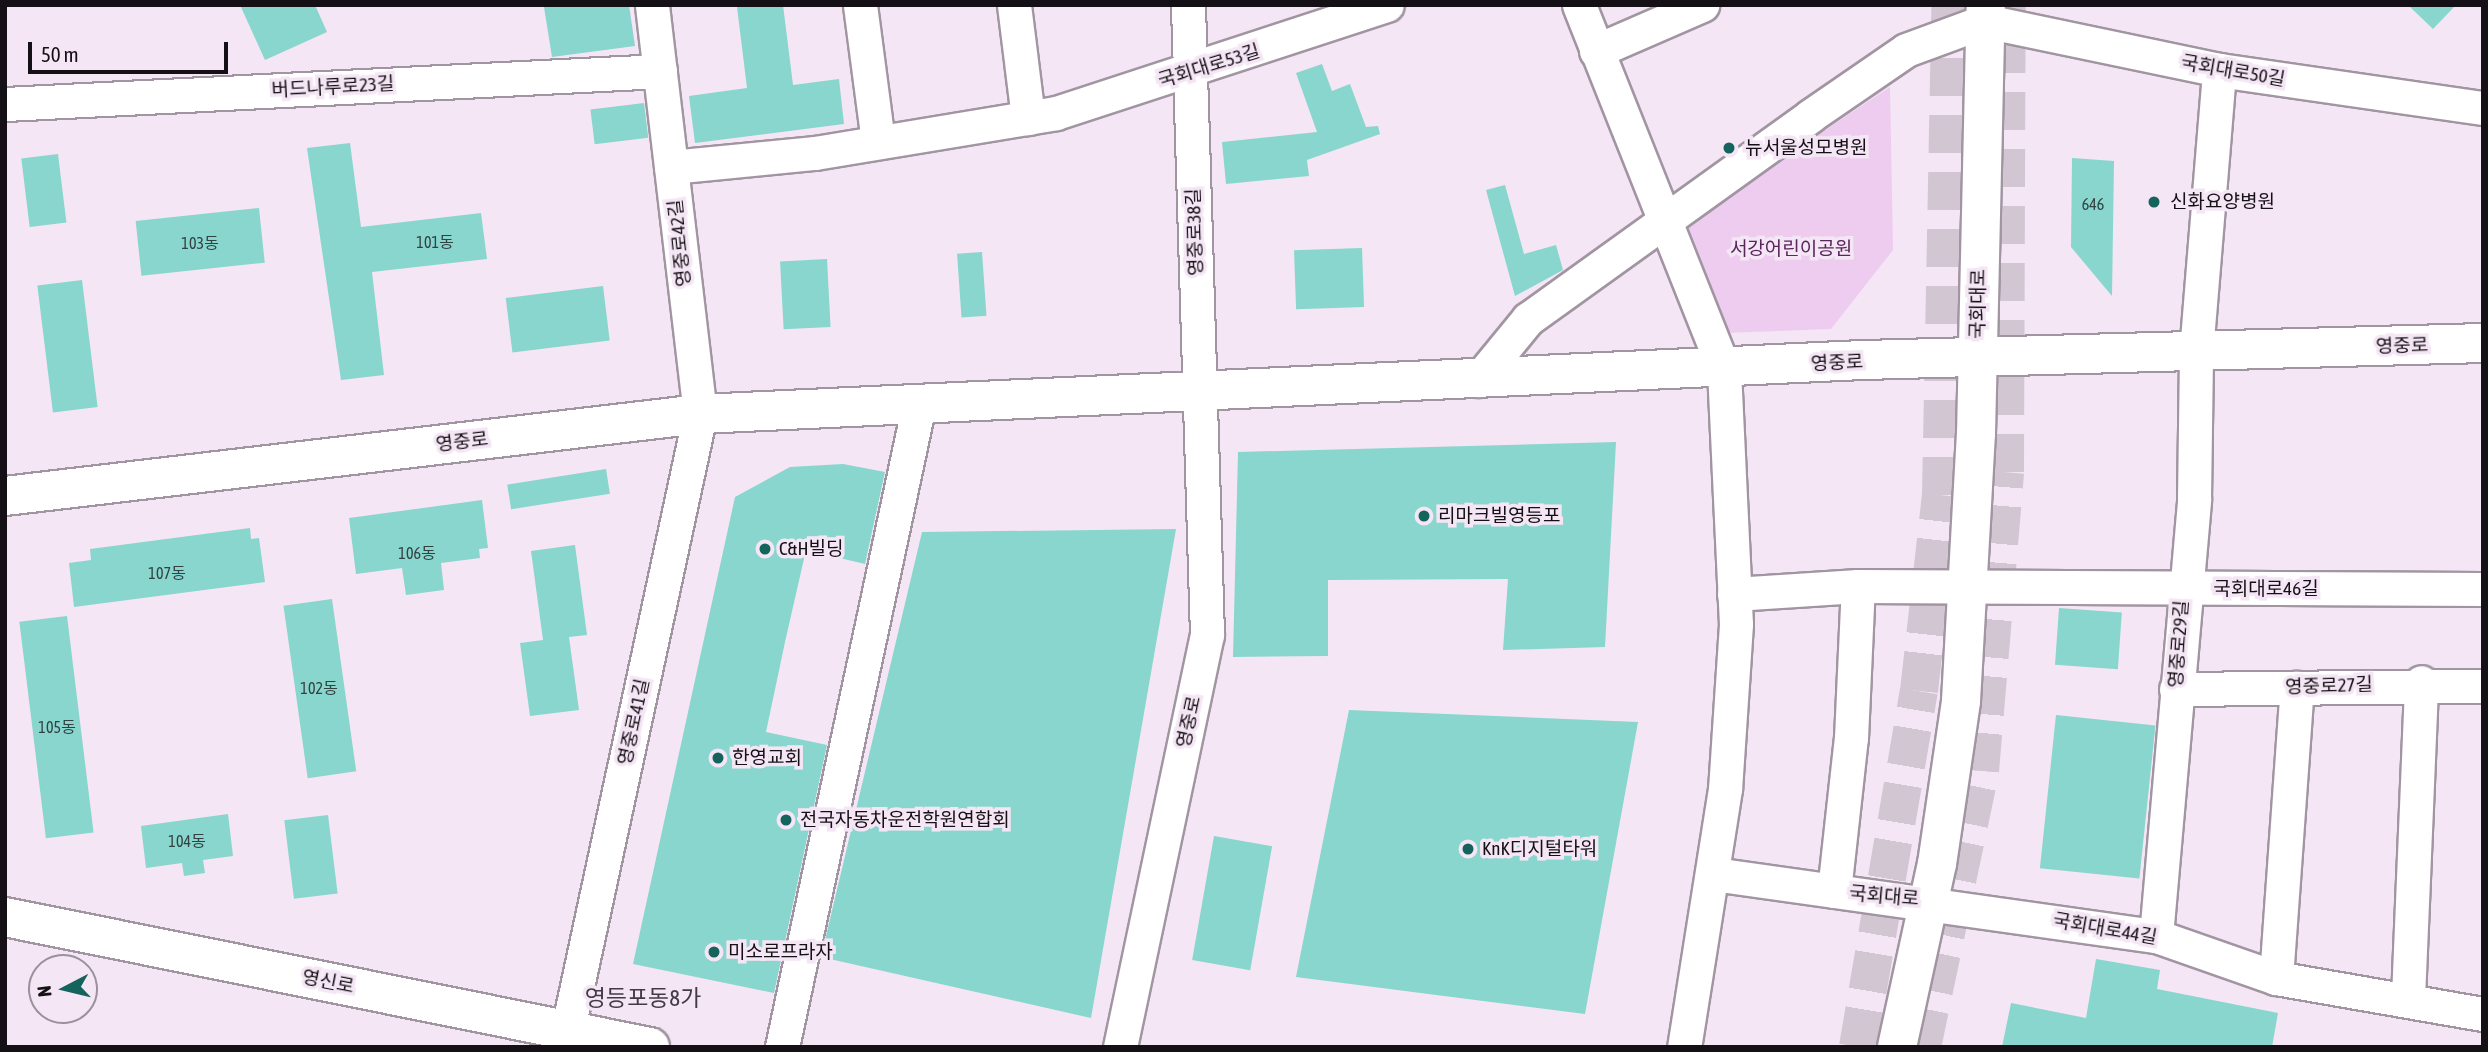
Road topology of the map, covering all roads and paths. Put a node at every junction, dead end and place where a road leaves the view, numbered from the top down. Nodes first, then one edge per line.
1 (652, 5) edge
2 (860, 5) edge
3 (1014, 5) edge
4 (1188, 5) edge
5 (1387, 5) edge
6 (1579, 5) edge
7 (1702, 5) edge
8 (1986, 13) edge
9 (1596, 51) junction
10 (2219, 70) junction
11 (660, 71) junction
12 (1190, 72) junction
13 (5, 104) edge
14 (2483, 108) edge
15 (1028, 118) junction
16 (878, 142) junction
17 (671, 167) junction
18 (1668, 220) junction
19 (2483, 343) edge
20 (2196, 352) junction
21 (1977, 359) junction
22 (1724, 370) junction
23 (1478, 380) junction
24 (1200, 392) junction
25 (919, 404) junction
26 (700, 414) junction
27 (5, 496) edge
28 (1858, 586) junction
29 (1966, 587) junction
30 (2183, 589) junction
31 (2483, 589) edge
32 (1734, 594) junction
33 (2421, 682) junction
34 (2483, 686) edge
35 (2297, 688) junction
36 (2176, 689) junction
37 (1713, 874) junction
38 (1834, 891) junction
39 (1928, 900) junction
40 (5, 917) edge
41 (2156, 936) junction
42 (2276, 978) junction
43 (2408, 998) junction
44 (2483, 1014) edge
45 (566, 1038) edge
46 (650, 1047) edge
47 (782, 1047) edge
48 (1120, 1047) edge
49 (1684, 1047) edge
50 (1897, 1047) edge

1 - 11 street, 영중로42길
2 - 16 street
3 - 15 street
4 - 12 street, 영중로38길
5 - 12 street, 국회대로53길
6 - 9 street
7 - 9 street
8 - 10 street, 국회대로50길
8 - 18 street
8 - 21 main road, 국회대로
9 - 18 street
10 - 14 street, 국회대로50길
10 - 20 street
11 - 13 street, 버드나루로23길
11 - 17 street, 영중로42길
12 - 15 street, 국회대로53길
12 - 24 street, 영중로38길
15 - 16 street, 국회대로53길
16 - 17 street, 국회대로53길
17 - 26 street, 영중로42길
18 - 22 street
18 - 23 street
19 - 20 main road, 영중로
20 - 21 main road, 영중로
20 - 30 street, 영중로29길
21 - 22 main road, 영중로
21 - 29 main road, 국회대로
22 - 23 main road, 영중로
22 - 32 street
23 - 24 main road, 영중로
24 - 25 main road, 영중로
24 - 48 street, 영중로
25 - 26 main road, 영중로
25 - 47 street
26 - 27 main road, 영중로
26 - 45 street, 영중로41길
28 - 29 street
28 - 32 street
28 - 38 street, 국회대로
29 - 30 street, 국회대로46길
29 - 39 main road, 국회대로
30 - 31 street, 국회대로46길
30 - 36 street, 영중로29길
32 - 37 street
33 - 34 street, 영중로27길
33 - 35 street, 영중로27길
33 - 43 street
35 - 36 street, 영중로27길
35 - 42 street
36 - 41 street, 영중로29길
37 - 38 street
37 - 49 street
38 - 39 street, 국회대로
39 - 41 street, 국회대로44길
39 - 50 main road, 국회대로
40 - 45 main road, 영신로
41 - 42 street, 국회대로44길
42 - 43 street, 국회대로44길
43 - 44 street, 국회대로44길
45 - 46 main road, 영신로

